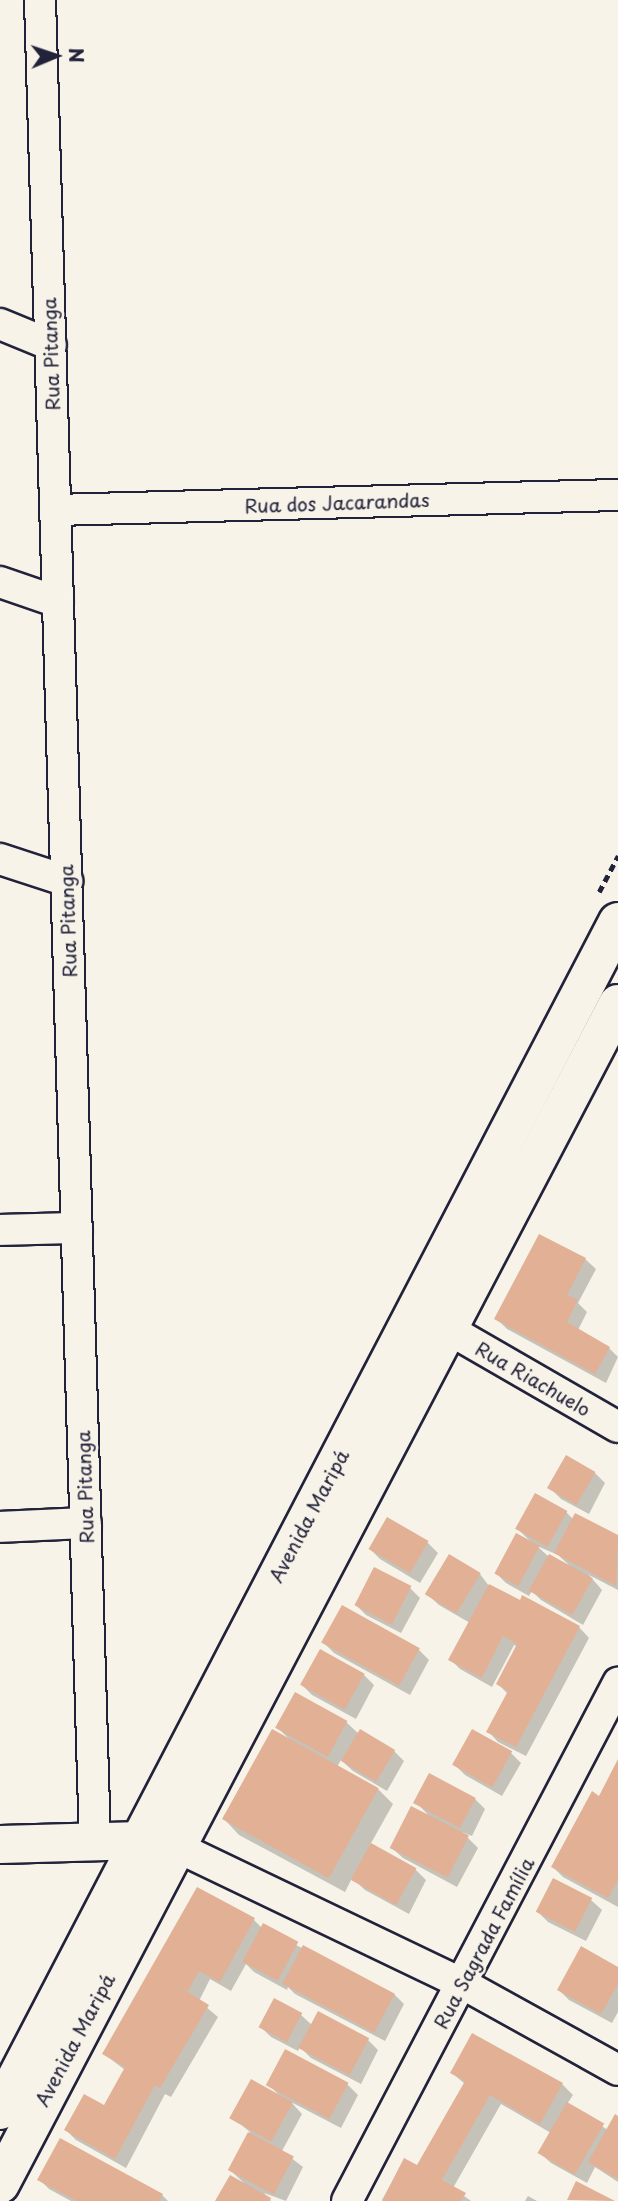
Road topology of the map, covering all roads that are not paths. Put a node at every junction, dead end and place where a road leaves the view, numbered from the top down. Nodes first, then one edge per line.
1 (40, 0) edge
2 (0, 324) edge
3 (51, 345) junction
4 (618, 495) edge
5 (55, 510) junction
6 (0, 582) edge
7 (58, 602) junction
8 (0, 859) edge
9 (67, 881) junction
10 (618, 922) edge
11 (618, 1004) edge
12 (77, 1228) junction
13 (0, 1230) edge
14 (417, 1310) junction
15 (449, 1331) junction
16 (618, 1427) edge
17 (86, 1523) junction
18 (0, 1527) edge
19 (618, 1683) edge
20 (95, 1841) junction
21 (0, 1844) edge
22 (159, 1844) junction
23 (463, 1984) junction
24 (618, 2070) edge
25 (0, 2110) edge
26 (0, 2184) edge
27 (347, 2201) edge

1 - 3 street, Rua Pitanga
2 - 3 street
3 - 5 street, Rua Pitanga
4 - 5 street, Rua dos Jacarandas
5 - 7 street, Rua Pitanga
6 - 7 street
7 - 9 street, Rua Pitanga
8 - 9 street
9 - 12 street, Rua Pitanga
10 - 14 main road, Avenida Maripá
11 - 15 main road, Avenida Maripá
12 - 13 street
12 - 17 street, Rua Pitanga
14 - 15 street, Rua Riachuelo
14 - 22 main road, Avenida Maripá
15 - 16 street, Rua Riachuelo
15 - 22 main road, Avenida Maripá
17 - 18 street
17 - 20 street, Rua Pitanga
19 - 23 street, Rua Sagrada Família
20 - 21 street
20 - 22 street
22 - 23 street
22 - 25 main road, Avenida Maripá
22 - 26 main road, Avenida Maripá
23 - 24 street
23 - 27 street, Rua Sagrada Família

